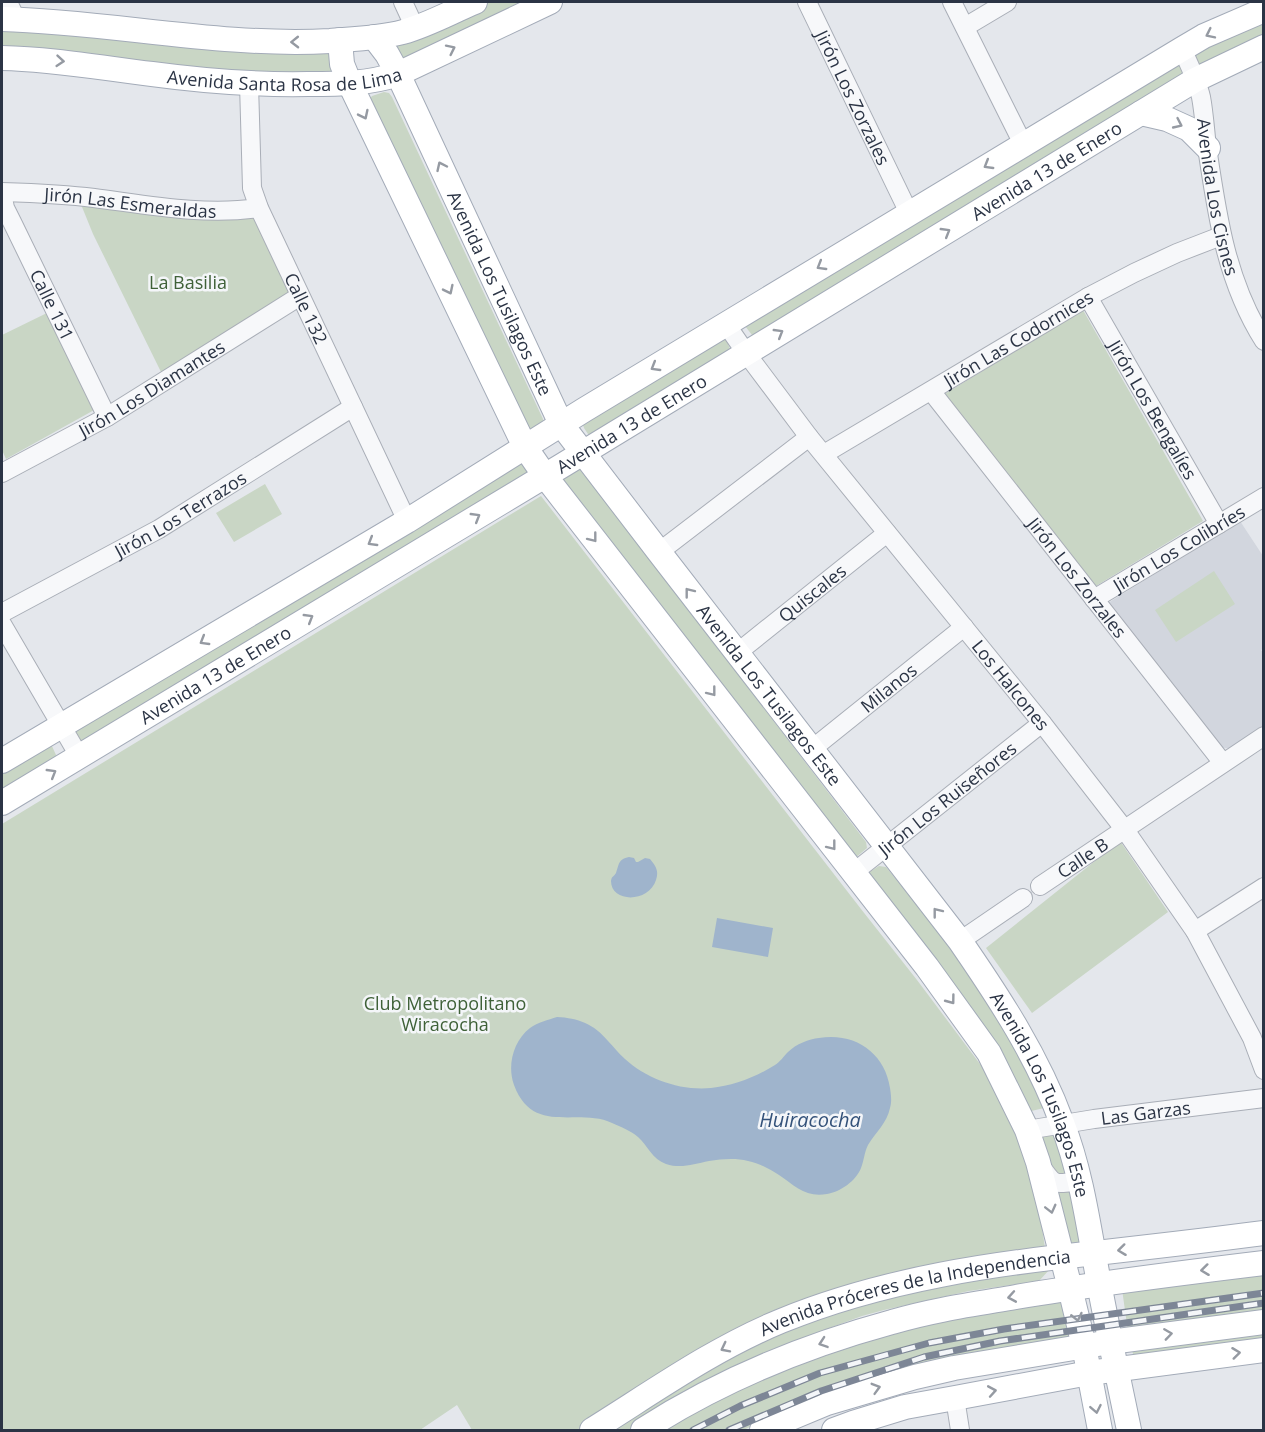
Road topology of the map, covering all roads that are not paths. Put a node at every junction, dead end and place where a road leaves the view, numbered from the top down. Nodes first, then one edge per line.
1 (403, 2) edge
2 (475, 2) edge
3 (550, 2) edge
4 (807, 2) edge
5 (952, 2) edge
6 (1007, 2) edge
7 (1263, 10) edge
8 (8, 13) edge
9 (965, 27) junction
10 (415, 28) junction
11 (374, 37) junction
12 (340, 40) junction
13 (1263, 47) edge
14 (1182, 49) junction
15 (2, 58) edge
16 (398, 74) junction
17 (1195, 80) junction
18 (249, 84) junction
19 (350, 84) junction
20 (1141, 113) junction
21 (1023, 144) junction
22 (1208, 148) junction
23 (2, 192) edge
24 (905, 203) junction
25 (259, 208) junction
26 (1221, 236) junction
27 (300, 296) junction
28 (1088, 297) junction
29 (726, 324) junction
30 (1263, 341) edge
31 (746, 353) junction
32 (931, 391) junction
33 (353, 406) junction
34 (107, 417) junction
35 (561, 424) junction
36 (809, 437) junction
37 (525, 447) junction
38 (582, 453) junction
39 (824, 454) junction
40 (2, 473) edge
41 (544, 476) junction
42 (1263, 497) edge
43 (407, 521) junction
44 (1219, 524) junction
45 (887, 533) junction
46 (658, 552) junction
47 (1095, 599) junction
48 (2, 613) edge
49 (2, 624) edge
50 (964, 627) junction
51 (737, 653) junction
52 (1042, 723) junction
53 (62, 725) junction
54 (1263, 736) edge
55 (812, 749) junction
56 (79, 756) junction
57 (2, 761) edge
58 (1223, 763) junction
59 (2, 803) edge
60 (1125, 830) junction
61 (886, 846) junction
62 (853, 873) junction
63 (1040, 886) dead end
64 (1263, 887) edge
65 (1023, 898) dead end
66 (1195, 931) junction
67 (960, 941) junction
68 (1258, 1035) edge
69 (1263, 1070) edge
70 (1263, 1098) edge
71 (1063, 1124) junction
72 (1027, 1130) junction
73 (1038, 1162) junction
74 (1079, 1181) junction
75 (1263, 1233) edge
76 (1093, 1253) junction
77 (1063, 1257) junction
78 (1263, 1263) edge
79 (1099, 1283) junction
80 (1070, 1288) junction
81 (1263, 1322) edge
82 (1110, 1342) junction
83 (1084, 1346) junction
84 (1263, 1350) edge
85 (1116, 1369) junction
86 (1089, 1373) junction
87 (955, 1398) junction
88 (591, 1431) edge
89 (643, 1431) edge
90 (762, 1431) edge
91 (834, 1431) edge
92 (960, 1431) edge
93 (1100, 1431) edge
94 (1129, 1431) edge

1 - 10 street
2 - 10 main road, Avenida Santa Rosa de Lima
16 -> 3 main road, Avenida Santa Rosa de Lima
4 - 24 street, Jirón Los Zorzales
5 - 9 street
6 - 9 street
7 -> 14 main road, Avenida 13 de Enero
12 -> 8 main road, Avenida Santa Rosa de Lima
9 - 21 street
10 - 11 main road, Avenida Santa Rosa de Lima
11 - 12 main road, Avenida Santa Rosa de Lima
11 - 16 main road, Avenida Los Tusilagos Este
12 - 19 main road, Avenida Los Tusilagos Este
13 - 17 main road, Avenida 13 de Enero
14 - 17 street, Avenida Los Cisnes
14 - 21 main road, Avenida 13 de Enero
15 -> 18 main road, Avenida Santa Rosa de Lima
16 - 19 main road, Avenida Santa Rosa de Lima
35 -> 16 main road, Avenida Los Tusilagos Este
17 - 20 main road, Avenida 13 de Enero
17 - 22 street, Avenida Los Cisnes
18 - 19 main road, Avenida Santa Rosa de Lima
18 - 25 street, Calle 132
19 -> 37 main road, Avenida Los Tusilagos Este
20 -> 22 main road
31 -> 20 main road, Avenida 13 de Enero
21 -> 24 main road, Avenida 13 de Enero
22 - 26 street, Avenida Los Cisnes
23 - 25 street, Jirón Las Esmeraldas
23 - 34 street, Calle 131
24 -> 29 main road, Avenida 13 de Enero
25 - 27 street, Calle 132
26 - 28 street, Jirón Las Codornices
26 - 30 street, Avenida Los Cisnes
27 - 33 street, Calle 132
27 - 34 street, Jirón Los Diamantes
28 - 32 street, Jirón Las Codornices
28 - 44 street, Jirón Los Bengalíes
29 - 31 street, Los Halcones
29 -> 35 main road, Avenida 13 de Enero
31 - 36 street, Los Halcones
31 - 38 main road, Avenida 13 de Enero
32 - 39 street, Jirón Las Codornices
32 - 47 street, Jirón Los Zorzales
33 - 43 street, Calle 132
33 - 48 street, Jirón Los Terrazos
34 - 40 street, Jirón Los Diamantes
35 - 37 main road, Avenida 13 de Enero
35 - 38 main road, Avenida Los Tusilagos Este
36 - 39 street, Los Halcones
36 - 46 street
37 - 41 main road, Avenida Los Tusilagos Este
37 - 43 main road, Avenida 13 de Enero
38 - 41 main road, Avenida 13 de Enero
38 - 46 main road, Avenida Los Tusilagos Este
39 - 45 street, Los Halcones
56 -> 41 main road, Avenida 13 de Enero
41 -> 62 main road, Avenida Los Tusilagos Este
42 - 44 street, Jirón Los Colibríes
43 -> 53 main road, Avenida 13 de Enero
44 - 47 street, Jirón Los Colibríes
45 - 50 street, Los Halcones
45 - 51 street, Quiscales
51 -> 46 main road, Avenida Los Tusilagos Este
47 - 58 street, Jirón Los Zorzales
49 - 53 street
50 - 52 street, Los Halcones
50 - 55 street, Milanos
51 - 55 main road, Avenida Los Tusilagos Este
52 - 60 street, Los Halcones
52 - 61 street, Jirón Los Ruiseñores
53 - 56 street
53 - 57 main road, Avenida 13 de Enero
54 - 58 street
55 - 61 main road, Avenida Los Tusilagos Este
59 -> 56 main road, Avenida 13 de Enero
58 - 60 street
60 - 63 street, Calle B
60 - 66 street, Los Halcones
61 - 62 street, Jirón Los Ruiseñores
67 -> 61 main road, Avenida Los Tusilagos Este
62 -> 72 main road, Avenida Los Tusilagos Este
64 - 66 street
65 - 67 street
66 - 68 street, Los Halcones
67 - 71 main road, Avenida Los Tusilagos Este
68 - 69 street, Los Halcones
70 - 71 street, Las Garzas
71 - 72 street, Las Garzas
71 - 74 main road, Avenida Los Tusilagos Este
72 - 73 main road, Avenida Los Tusilagos Este
73 - 74 street
73 -> 77 main road, Avenida Los Tusilagos Este
74 - 76 main road, Avenida Los Tusilagos Este
75 -> 76 main road, Avenida Próceres de la Independencia
76 - 77 main road, Avenida Próceres de la Independencia
76 - 79 main road, Avenida Los Tusilagos Este
77 - 80 main road, Avenida Los Tusilagos Este
77 -> 88 main road, Avenida Próceres de la Independencia
78 -> 79 main road, Avenida Próceres de la Independencia
79 - 80 main road, Avenida Próceres de la Independencia
79 - 82 main road, Avenida Los Tusilagos Este
80 -> 83 main road, Avenida Los Tusilagos Este
80 -> 89 main road, Avenida Próceres de la Independencia
82 -> 81 main road
82 - 83 main road
82 - 85 main road, Avenida Los Tusilagos Este
83 - 86 main road, Avenida Los Tusilagos Este
90 -> 83 main road
85 -> 84 main road
85 - 86 main road
85 - 94 main road, Avenida Los Tusilagos Este
87 -> 86 main road
86 -> 93 main road, Avenida Los Tusilagos Este
87 - 91 main road
87 - 92 street

